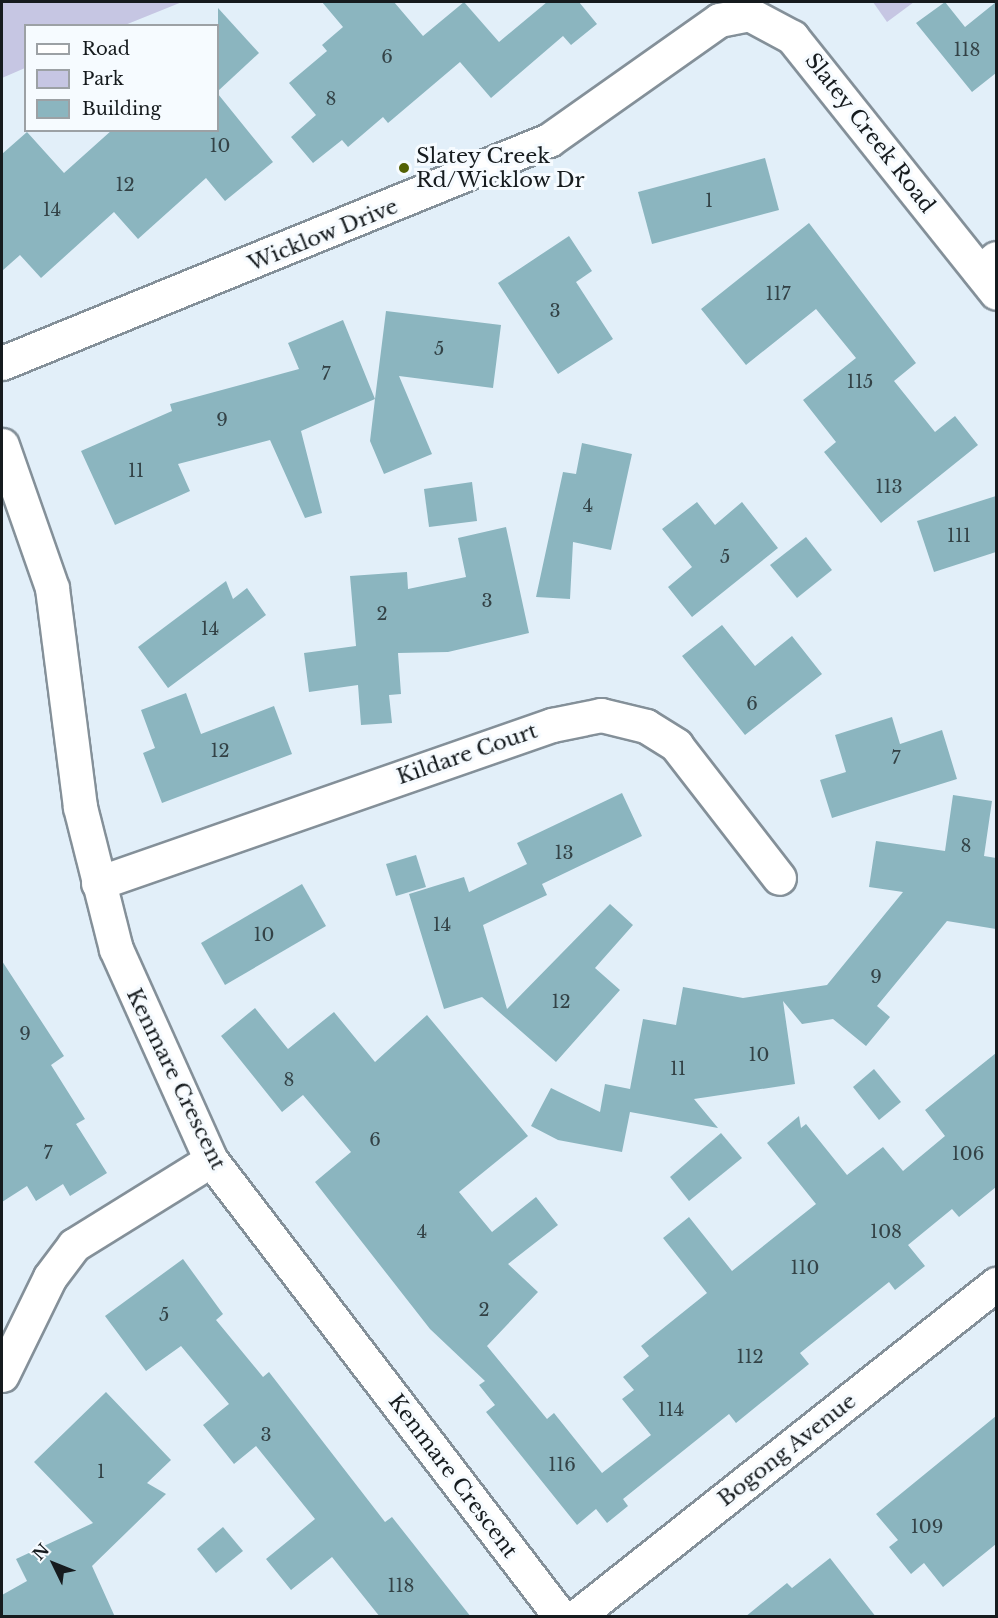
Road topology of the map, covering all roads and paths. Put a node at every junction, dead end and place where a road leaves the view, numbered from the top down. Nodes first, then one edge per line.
1 (719, 20) joint
2 (991, 274) edge
3 (2, 363) edge
4 (2, 445) edge
5 (779, 878) dead end
6 (98, 883) junction
7 (211, 1160) junction
8 (996, 1284) edge
9 (2, 1375) edge
10 (560, 1617) edge
11 (578, 1617) edge

1 - 2 street, Slatey Creek Road
1 - 3 street, Wicklow Drive
4 - 6 street, Kenmare Crescent
5 - 6 street, Kildare Court
6 - 7 street, Kenmare Crescent
7 - 9 street
7 - 10 street, Kenmare Crescent
8 - 11 street, Bogong Avenue

